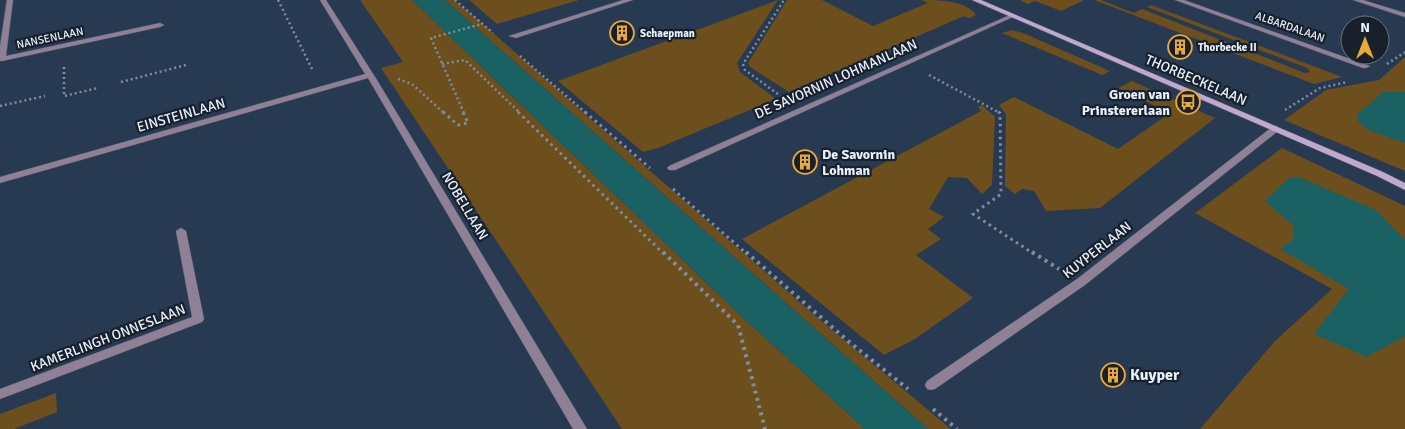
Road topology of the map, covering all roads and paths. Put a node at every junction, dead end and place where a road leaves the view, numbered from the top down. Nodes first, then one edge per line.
1 (10, 0) edge
2 (278, 0) edge
3 (322, 0) edge
4 (455, 0) edge
5 (630, 0) edge
6 (784, 0) edge
7 (975, 0) edge
8 (1178, 0) edge
9 (1356, 0) edge
10 (1405, 15) edge
11 (1012, 16) junction
12 (481, 24) junction
13 (160, 25) dead end
14 (513, 36) dead end
15 (498, 37) dead end
16 (63, 46) junction
17 (512, 50) dead end
18 (1405, 52) edge
19 (906, 63) junction
20 (442, 64) junction
21 (186, 66) dead end
22 (1366, 66) joint
23 (371, 78) junction
24 (1353, 81) dead end
25 (121, 82) dead end
26 (98, 88) dead end
27 (322, 89) junction
28 (45, 96) dead end
29 (0, 106) edge
30 (801, 111) junction
31 (1263, 123) junction
32 (1275, 129) junction
33 (672, 168) dead end
34 (651, 170) dead end
35 (0, 180) edge
36 (666, 183) dead end
37 (1405, 187) edge
38 (180, 231) dead end
39 (1081, 282) junction
40 (931, 385) dead end
41 (0, 394) edge
42 (916, 395) dead end
43 (931, 407) dead end
44 (580, 429) edge
45 (766, 429) edge
46 (957, 429) edge

1 - 16 street, NANSENLAAN
2 - 27 path
3 - 23 street, NOBELLAAN
4 - 12 path
5 - 14 street
6 - 30 path
7 - 11 street, THORBECKELAAN
8 - 22 street, ALBARDALAAN
9 - 10 street
11 - 19 street, DE SAVORNIN LOHMANLAAN
11 - 31 street, THORBECKELAAN
12 - 15 path
12 - 20 path
13 - 16 street, NANSENLAAN
16 - 26 path
17 - 34 path
18 - 22 path
19 - 30 street, DE SAVORNIN LOHMANLAAN
19 - 39 path
20 - 23 path
20 - 45 path
21 - 25 path
23 - 27 street, EINSTEINLAAN
23 - 44 street, NOBELLAAN
24 - 31 path
27 - 35 street, EINSTEINLAAN
28 - 29 path
30 - 33 street, DE SAVORNIN LOHMANLAAN
31 - 32 street, THORBECKELAAN
32 - 37 street, THORBECKELAAN
32 - 39 street, KUYPERLAAN
36 - 42 path
38 - 41 street, KAMERLINGH ONNESLAAN
39 - 40 street, KUYPERLAAN
43 - 46 path

